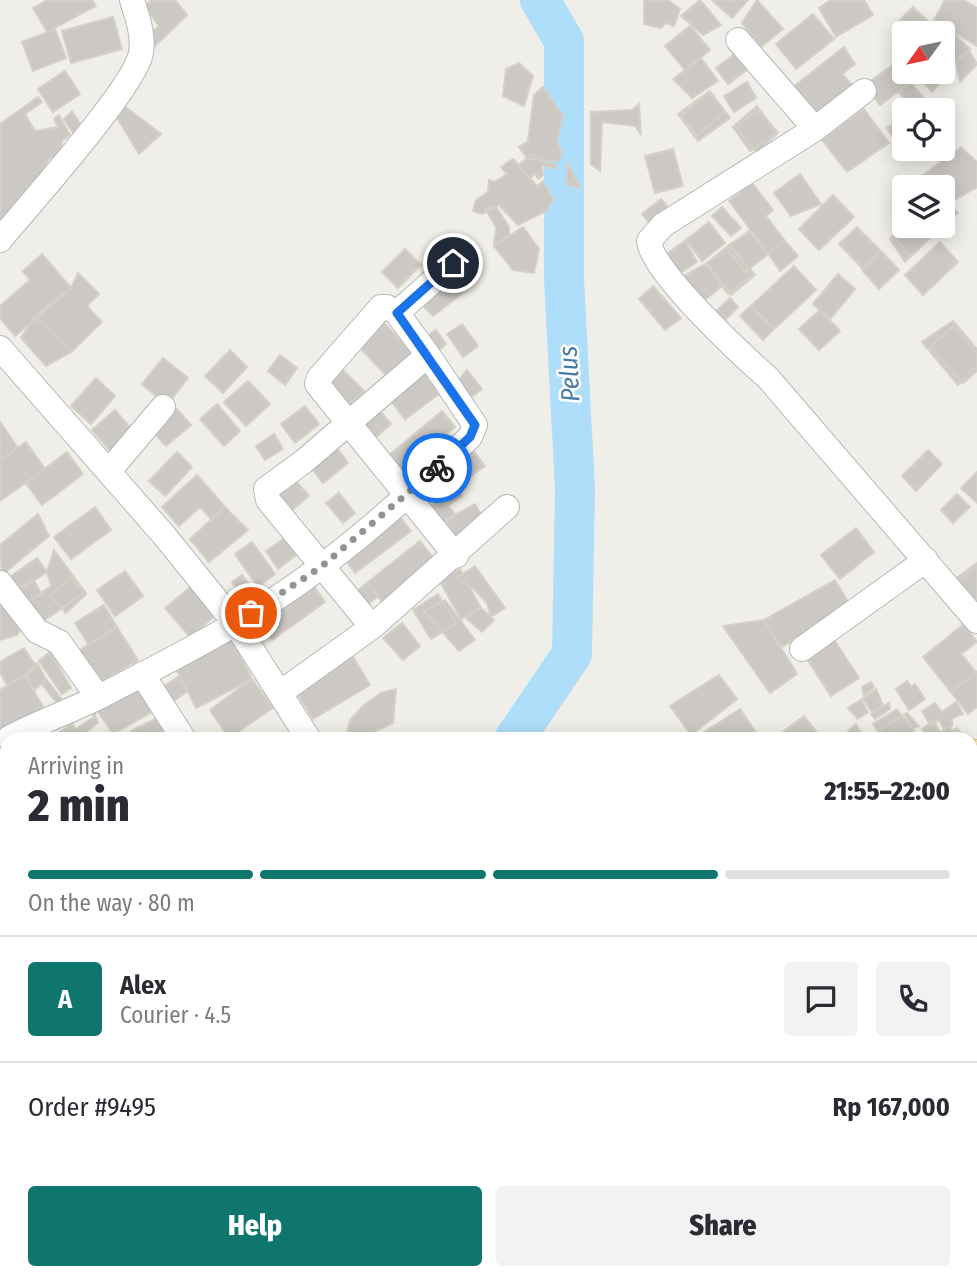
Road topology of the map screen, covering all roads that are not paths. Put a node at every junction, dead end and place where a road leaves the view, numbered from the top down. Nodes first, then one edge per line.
1 (132, 0) edge
2 (738, 40) dead end
3 (864, 91) dead end
4 (815, 129) junction
5 (0, 240) edge
6 (453, 263) dead end
7 (397, 313) junction
8 (0, 348) edge
9 (428, 355) junction
10 (163, 407) dead end
11 (347, 422) junction
12 (109, 471) junction
13 (407, 497) junction
14 (508, 507) dead end
15 (456, 555) junction
16 (926, 560) junction
17 (321, 567) junction
18 (0, 583) edge
19 (977, 621) edge
20 (234, 623) junction
21 (372, 627) junction
22 (802, 649) dead end
23 (142, 674) junction
24 (280, 693) junction
25 (98, 698) junction
26 (21, 732) edge
27 (179, 732) edge
28 (305, 732) edge

1 - 5 street
2 - 4 street
3 - 4 street
4 - 16 street
6 - 7 street
7 - 9 street
7 - 11 street
8 - 12 street
9 - 11 street
9 - 13 street
10 - 12 street
11 - 13 street
11 - 17 street
12 - 20 street
13 - 15 street
13 - 17 street
14 - 15 street
15 - 21 street
16 - 19 street
16 - 22 street
17 - 20 street
17 - 21 street
18 - 25 street
20 - 23 street
20 - 24 street
21 - 24 street
23 - 25 street
23 - 27 street
24 - 28 street
25 - 26 street

